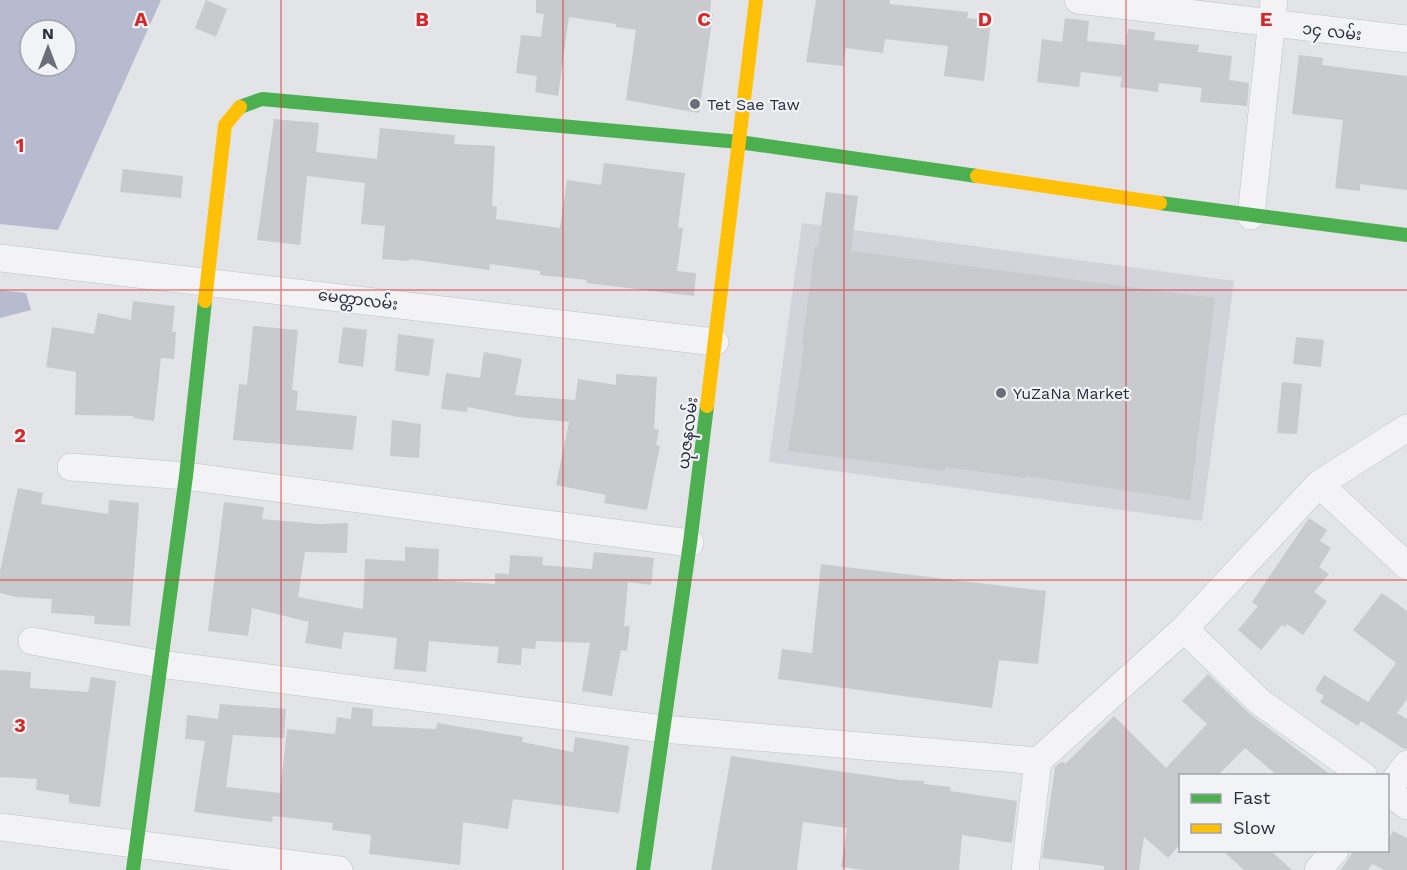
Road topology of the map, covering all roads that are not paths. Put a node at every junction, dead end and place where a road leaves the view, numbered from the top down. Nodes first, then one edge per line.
1 (756, 0) edge
2 (1078, 0) edge
3 (1273, 12) edge
4 (1407, 39) edge
5 (739, 142) junction
6 (1251, 216) junction
7 (1407, 235) edge
8 (0, 258) edge
9 (210, 281) junction
10 (715, 342) junction
11 (1407, 428) edge
12 (71, 467) dead end
13 (186, 476) junction
14 (1319, 484) junction
15 (690, 543) junction
16 (1407, 566) edge
17 (1184, 629) junction
18 (32, 641) dead end
19 (160, 663) junction
20 (663, 729) junction
21 (1038, 761) junction
22 (1407, 764) edge
23 (1361, 774) edge
24 (1389, 790) edge
25 (1389, 792) edge
26 (1407, 806) edge
27 (0, 827) edge
28 (1333, 852) edge
29 (135, 857) edge
30 (339, 870) edge
31 (644, 870) edge
32 (1025, 870) edge
33 (1318, 870) edge

1 - 5 street, ယုဇနလမ်း
2 - 3 street, ၁၄ လမ်း
3 - 4 street, ၁၄ လမ်း
3 - 6 street
5 - 6 street
5 - 9 street
5 - 10 street, ယုဇနလမ်း
6 - 7 street
8 - 9 street, မေတ္တာလမ်း
9 - 10 street, မေတ္တာလမ်း
9 - 13 street
10 - 15 street, ယုဇနလမ်း
11 - 14 street
12 - 13 street
13 - 15 street
13 - 19 street
14 - 16 street
14 - 17 street
15 - 20 street, ယုဇနလမ်း
17 - 21 street
17 - 23 street
18 - 19 street
19 - 20 street
19 - 29 street
20 - 21 street
20 - 31 street, ယုဇနလမ်း
21 - 32 street
22 - 24 street
25 - 26 street
27 - 29 street
28 - 33 street
29 - 30 street

